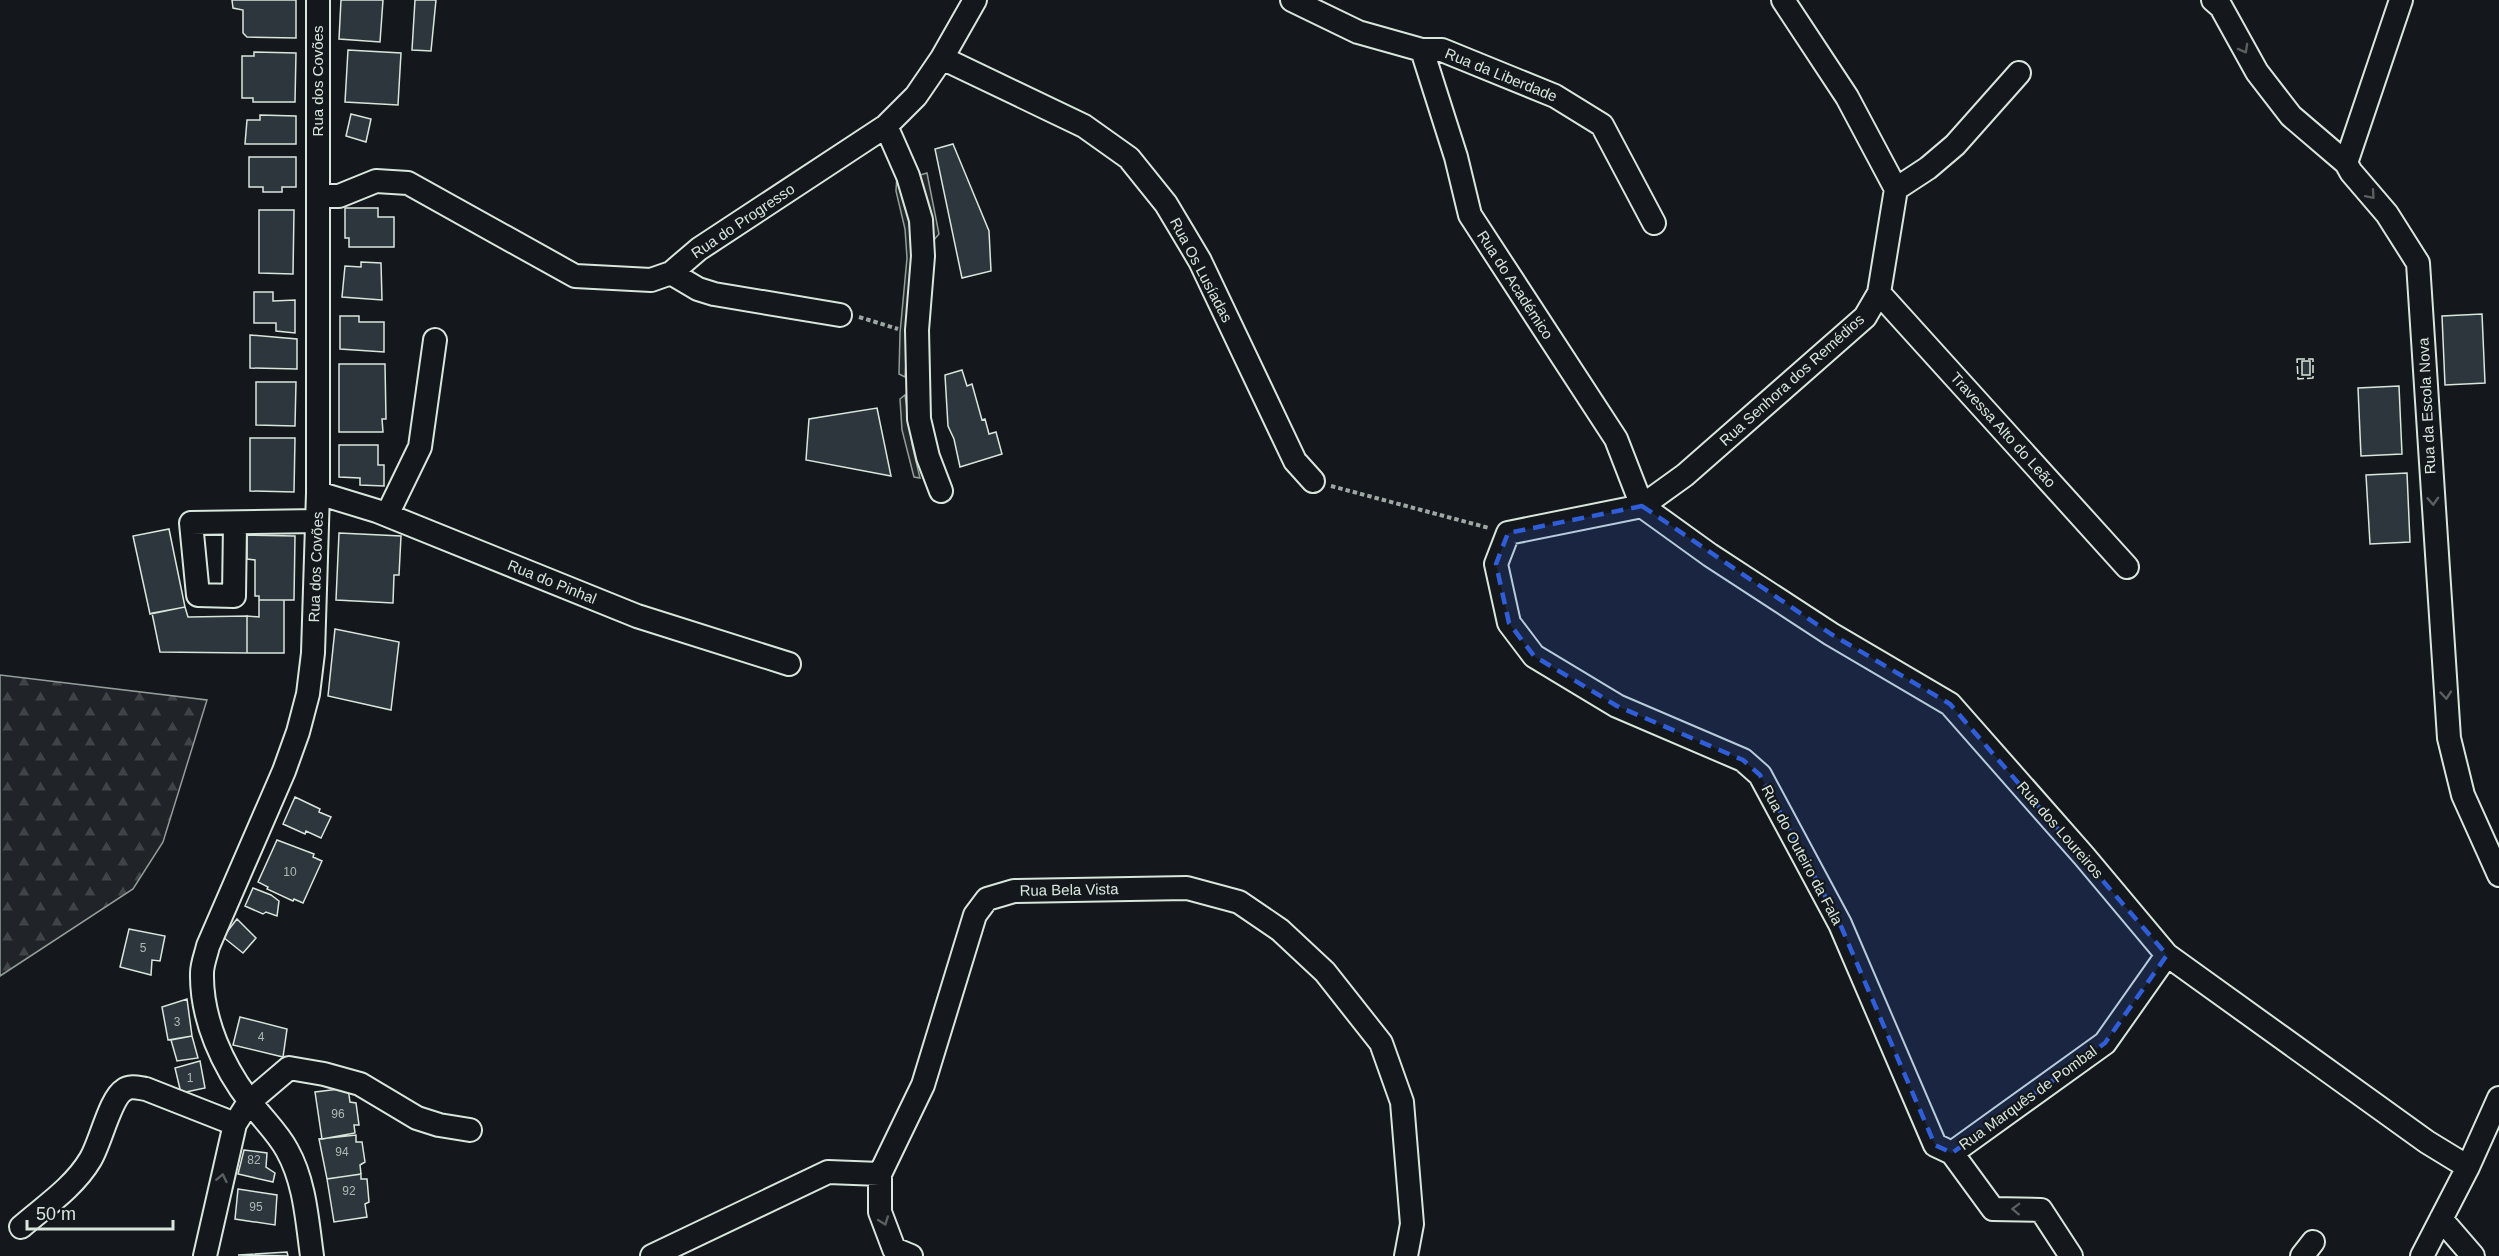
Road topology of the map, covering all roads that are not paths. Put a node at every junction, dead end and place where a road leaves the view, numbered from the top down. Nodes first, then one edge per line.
1 (318, 0) edge
2 (975, 0) edge
3 (1292, 0) edge
4 (1783, 0) edge
5 (2213, 0) edge
6 (2401, 0) edge
7 (1422, 50) junction
8 (942, 58) junction
9 (2019, 73) dead end
10 (886, 126) junction
11 (2346, 163) junction
12 (1896, 189) junction
13 (318, 196) junction
14 (1654, 223) dead end
15 (671, 273) junction
16 (1879, 293) junction
17 (840, 315) road end
18 (435, 340) dead end
19 (1313, 481) road end
20 (941, 491) dead end
21 (318, 493) junction
22 (1642, 506) junction
23 (387, 515) junction
24 (317, 521) junction
25 (235, 523) dead end
26 (2127, 567) dead end
27 (789, 664) dead end
28 (2499, 874) edge
29 (2167, 955) junction
30 (2499, 1098) edge
31 (249, 1102) junction
32 (235, 1124) junction
33 (470, 1130) dead end
34 (1952, 1153) junction
35 (2468, 1167) junction
36 (880, 1174) junction
37 (2441, 1219) junction
38 (21, 1227) dead end
39 (205, 1256) edge
40 (312, 1256) edge
41 (652, 1256) edge
42 (911, 1256) edge
43 (1406, 1256) edge
44 (2071, 1256) edge
45 (2422, 1256) edge
46 (2473, 1256) edge

1 - 13 street, Rua dos Covões
2 - 8 street, Rua do Progresso
3 - 7 street, Rua da Liberdade
4 - 12 street
5 -> 11 street, Rua da Escola Nova
6 - 11 street
7 - 14 street, Rua da Liberdade
7 - 22 street, Rua do Académico
8 - 10 street, Rua do Progresso
8 - 19 street, Rua Os Lusíadas
9 - 12 street
10 - 15 street, Rua do Progresso
10 - 20 street
11 -> 28 street, Rua da Escola Nova
12 - 16 street, Rua Senhora dos Remédios
13 - 15 street, Rua do Progresso
13 - 21 street, Rua dos Covões
15 - 17 street
16 - 22 street, Rua Senhora dos Remédios
16 - 26 street, Travessa Alto do Leão
18 - 23 street
21 - 23 street, Rua do Pinhal
21 - 24 street, Rua dos Covões
22 - 29 street, Rua dos Loureiros
22 - 34 street, Rua do Outeiro da Fala
23 - 27 street, Rua do Pinhal
24 - 25 street
24 - 31 street, Rua dos Covões
29 - 34 street, Rua Marquês de Pombal
29 - 35 street, Rua dos Loureiros
30 - 35 street
31 - 32 street
31 - 33 street
31 - 40 street, Rua dos Covões
32 - 38 street
39 -> 32 street
44 -> 34 street, Rua do Outeiro da Fala
35 - 37 street
36 - 41 street
36 -> 42 street
36 - 43 street, Rua Bela Vista
37 - 45 street
37 - 46 street

